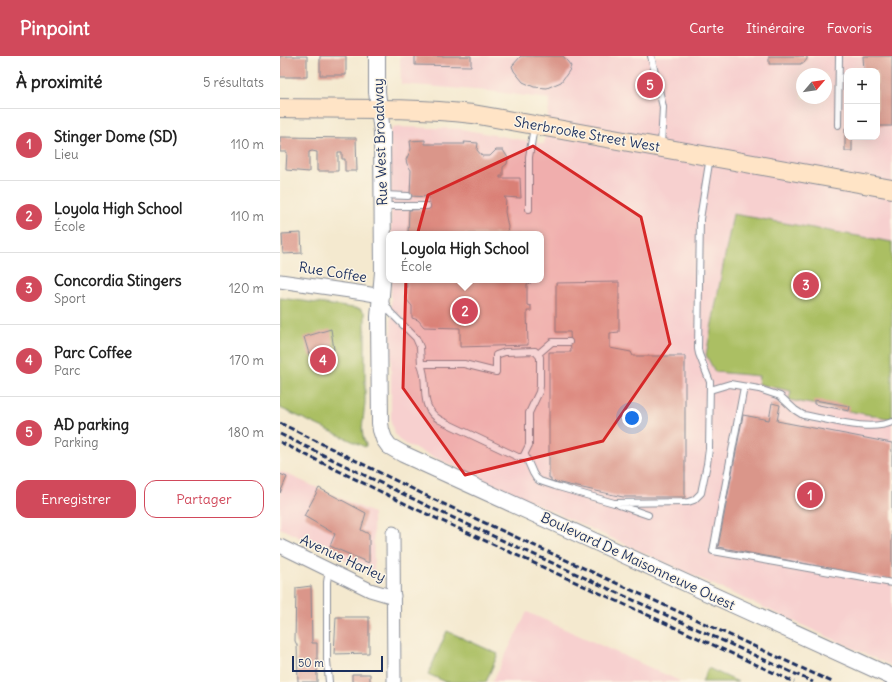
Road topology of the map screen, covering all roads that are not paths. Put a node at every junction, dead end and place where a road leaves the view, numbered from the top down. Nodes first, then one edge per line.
1 (377, 56) edge
2 (651, 56) edge
3 (839, 56) edge
4 (280, 108) edge
5 (379, 109) junction
6 (534, 124) junction
7 (838, 125) dead end
8 (661, 147) junction
9 (710, 156) junction
10 (892, 189) edge
11 (408, 196) dead end
12 (382, 201) junction
13 (427, 206) dead end
14 (529, 209) dead end
15 (280, 281) edge
16 (381, 296) junction
17 (569, 342) dead end
18 (538, 354) junction
19 (421, 364) junction
20 (744, 387) junction
21 (710, 390) junction
22 (892, 422) edge
23 (386, 442) joint
24 (525, 455) junction
25 (614, 503) junction
26 (648, 515) dead end
27 (393, 533) dead end
28 (280, 546) edge
29 (329, 570) junction
30 (892, 583) edge
31 (394, 596) junction
32 (892, 676) edge
33 (329, 682) edge
34 (394, 682) edge

1 - 5 street, Rue West Broadway
2 - 8 lane
3 - 7 lane
4 - 5 main road, Sherbrooke Street West
5 - 6 main road, Sherbrooke Street West
5 - 12 street, Rue West Broadway
6 - 8 main road, Sherbrooke Street West
6 - 14 lane
8 - 9 main road, Sherbrooke Street West
9 - 10 main road, Sherbrooke Street West
9 - 21 lane
11 - 12 lane
12 - 13 lane
12 - 16 street, Rue West Broadway
15 - 16 street, Rue Coffee
16 - 19 lane
16 - 23 street, Rue West Broadway
17 - 18 lane
18 - 19 lane
18 - 24 lane
19 - 24 lane
20 - 21 lane
20 - 22 lane
20 - 30 lane
21 - 25 lane
23 - 32 street, Boulevard De Maisonneuve Ouest
24 - 25 lane
25 - 26 lane
27 - 31 street
28 - 29 street, Avenue Harley
29 - 31 street, Avenue Harley
29 - 33 lane
31 - 34 street

